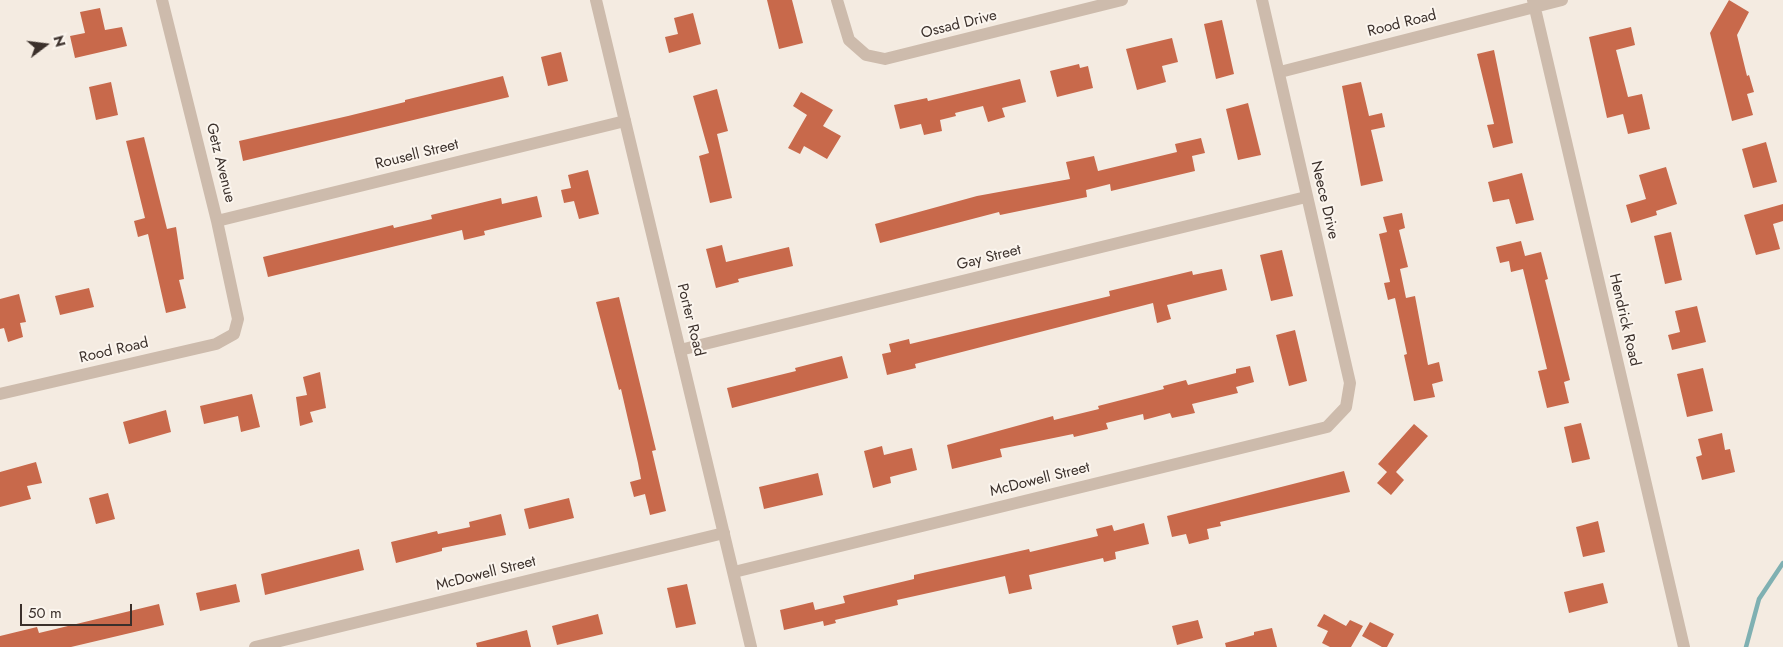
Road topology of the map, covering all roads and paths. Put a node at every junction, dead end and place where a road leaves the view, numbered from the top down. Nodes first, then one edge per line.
1 (162, 0) edge
2 (596, 0) edge
3 (837, 0) edge
4 (1122, 0) edge
5 (1262, 0) edge
6 (1562, 0) edge
7 (1533, 3) edge
8 (1280, 72) junction
9 (625, 121) junction
10 (1306, 197) junction
11 (217, 221) junction
12 (234, 334) joint
13 (680, 350) junction
14 (0, 394) edge
15 (1346, 407) joint
16 (724, 533) junction
17 (734, 572) junction
18 (255, 647) edge
19 (751, 647) edge
20 (1684, 647) edge

1 - 11 street, Getz Avenue
2 - 9 street, Porter Road
3 - 4 street, Ossad Drive
5 - 8 street, Neece Drive
6 - 7 street, Rood Road
7 - 8 street, Rood Road
7 - 20 street, Hendrick Road
8 - 10 street, Neece Drive
9 - 11 street, Rousell Street
9 - 13 street, Porter Road
10 - 13 street, Gay Street
10 - 15 street, Neece Drive
11 - 12 street, Getz Avenue
12 - 14 street, Rood Road
13 - 16 street, Porter Road
15 - 17 street, McDowell Street
16 - 17 street, Porter Road
16 - 18 street, McDowell Street
17 - 19 street, Porter Road

